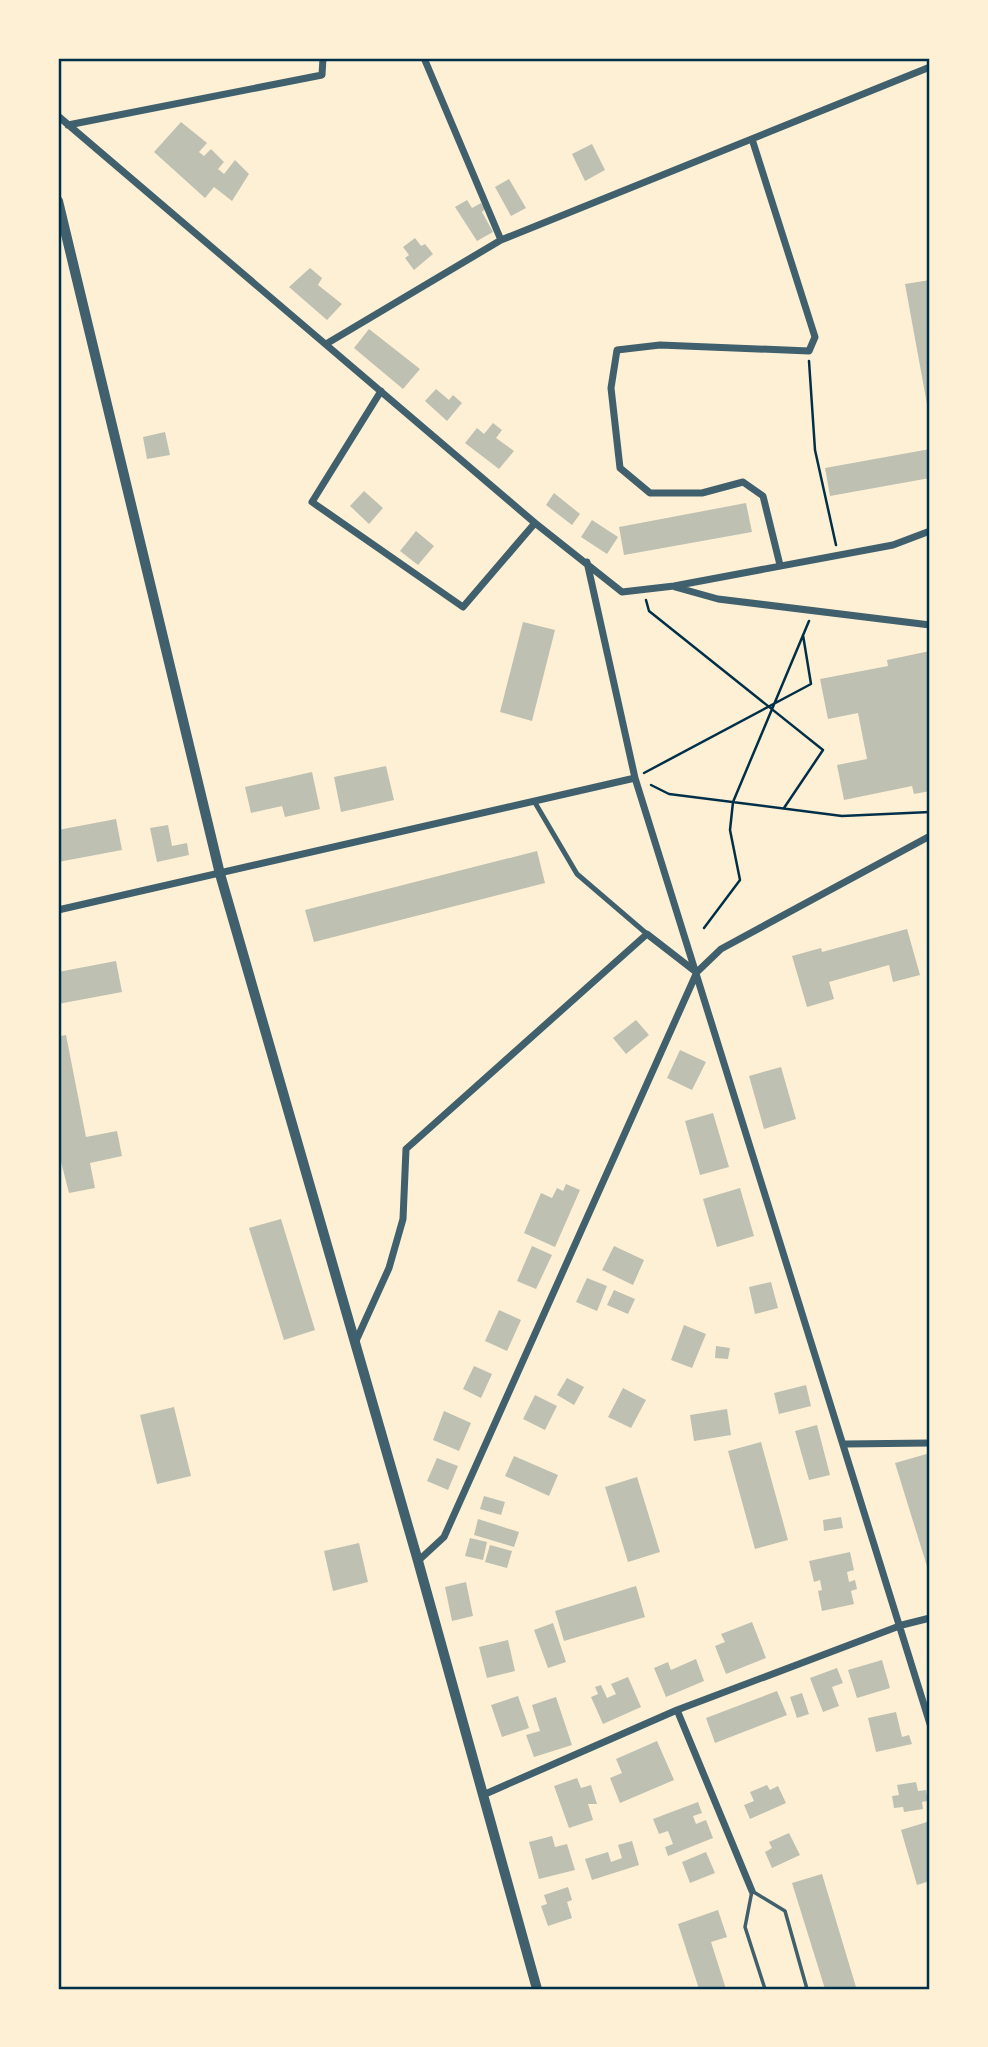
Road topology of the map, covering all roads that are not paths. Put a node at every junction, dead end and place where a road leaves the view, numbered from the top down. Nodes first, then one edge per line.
1 (323, 58) edge
2 (424, 58) edge
3 (930, 67) edge
4 (58, 116) edge
5 (68, 125) junction
6 (752, 139) junction
7 (58, 201) edge
8 (501, 240) junction
9 (326, 344) junction
10 (381, 391) junction
11 (535, 523) junction
12 (930, 531) edge
13 (587, 562) junction
14 (780, 565) junction
15 (674, 586) junction
16 (930, 625) edge
17 (635, 778) junction
18 (534, 801) junction
19 (930, 836) edge
20 (220, 874) junction
21 (58, 909) edge
22 (647, 934) junction
23 (697, 972) junction
24 (355, 1343) junction
25 (930, 1443) edge
26 (845, 1444) junction
27 (418, 1561) junction
28 (930, 1618) edge
29 (902, 1625) junction
30 (677, 1710) junction
31 (930, 1724) edge
32 (483, 1795) junction
33 (752, 1891) junction
34 (537, 1989) edge
35 (765, 1989) edge
36 (807, 1989) edge

1 - 5 street
2 - 8 street
3 - 6 street
4 - 5 street
5 - 9 street
6 - 8 street
6 - 14 street
7 - 20 street
8 - 9 street
9 - 10 street
10 - 11 street
10 - 11 street
11 - 13 street
12 - 14 street
13 - 15 street
13 - 17 street
14 - 15 street
15 - 16 street
17 - 18 street
17 - 23 street
18 - 20 street
18 - 22 street
19 - 23 street
20 - 21 street
20 - 24 street
22 - 23 street
22 - 24 street
23 - 26 street
23 - 27 street
24 - 27 street
25 - 26 street
26 - 29 street
27 - 32 street
28 - 29 street
29 - 30 street
29 - 31 street
30 - 32 street
30 - 33 street
32 - 34 street
33 - 35 lane
33 - 36 lane

